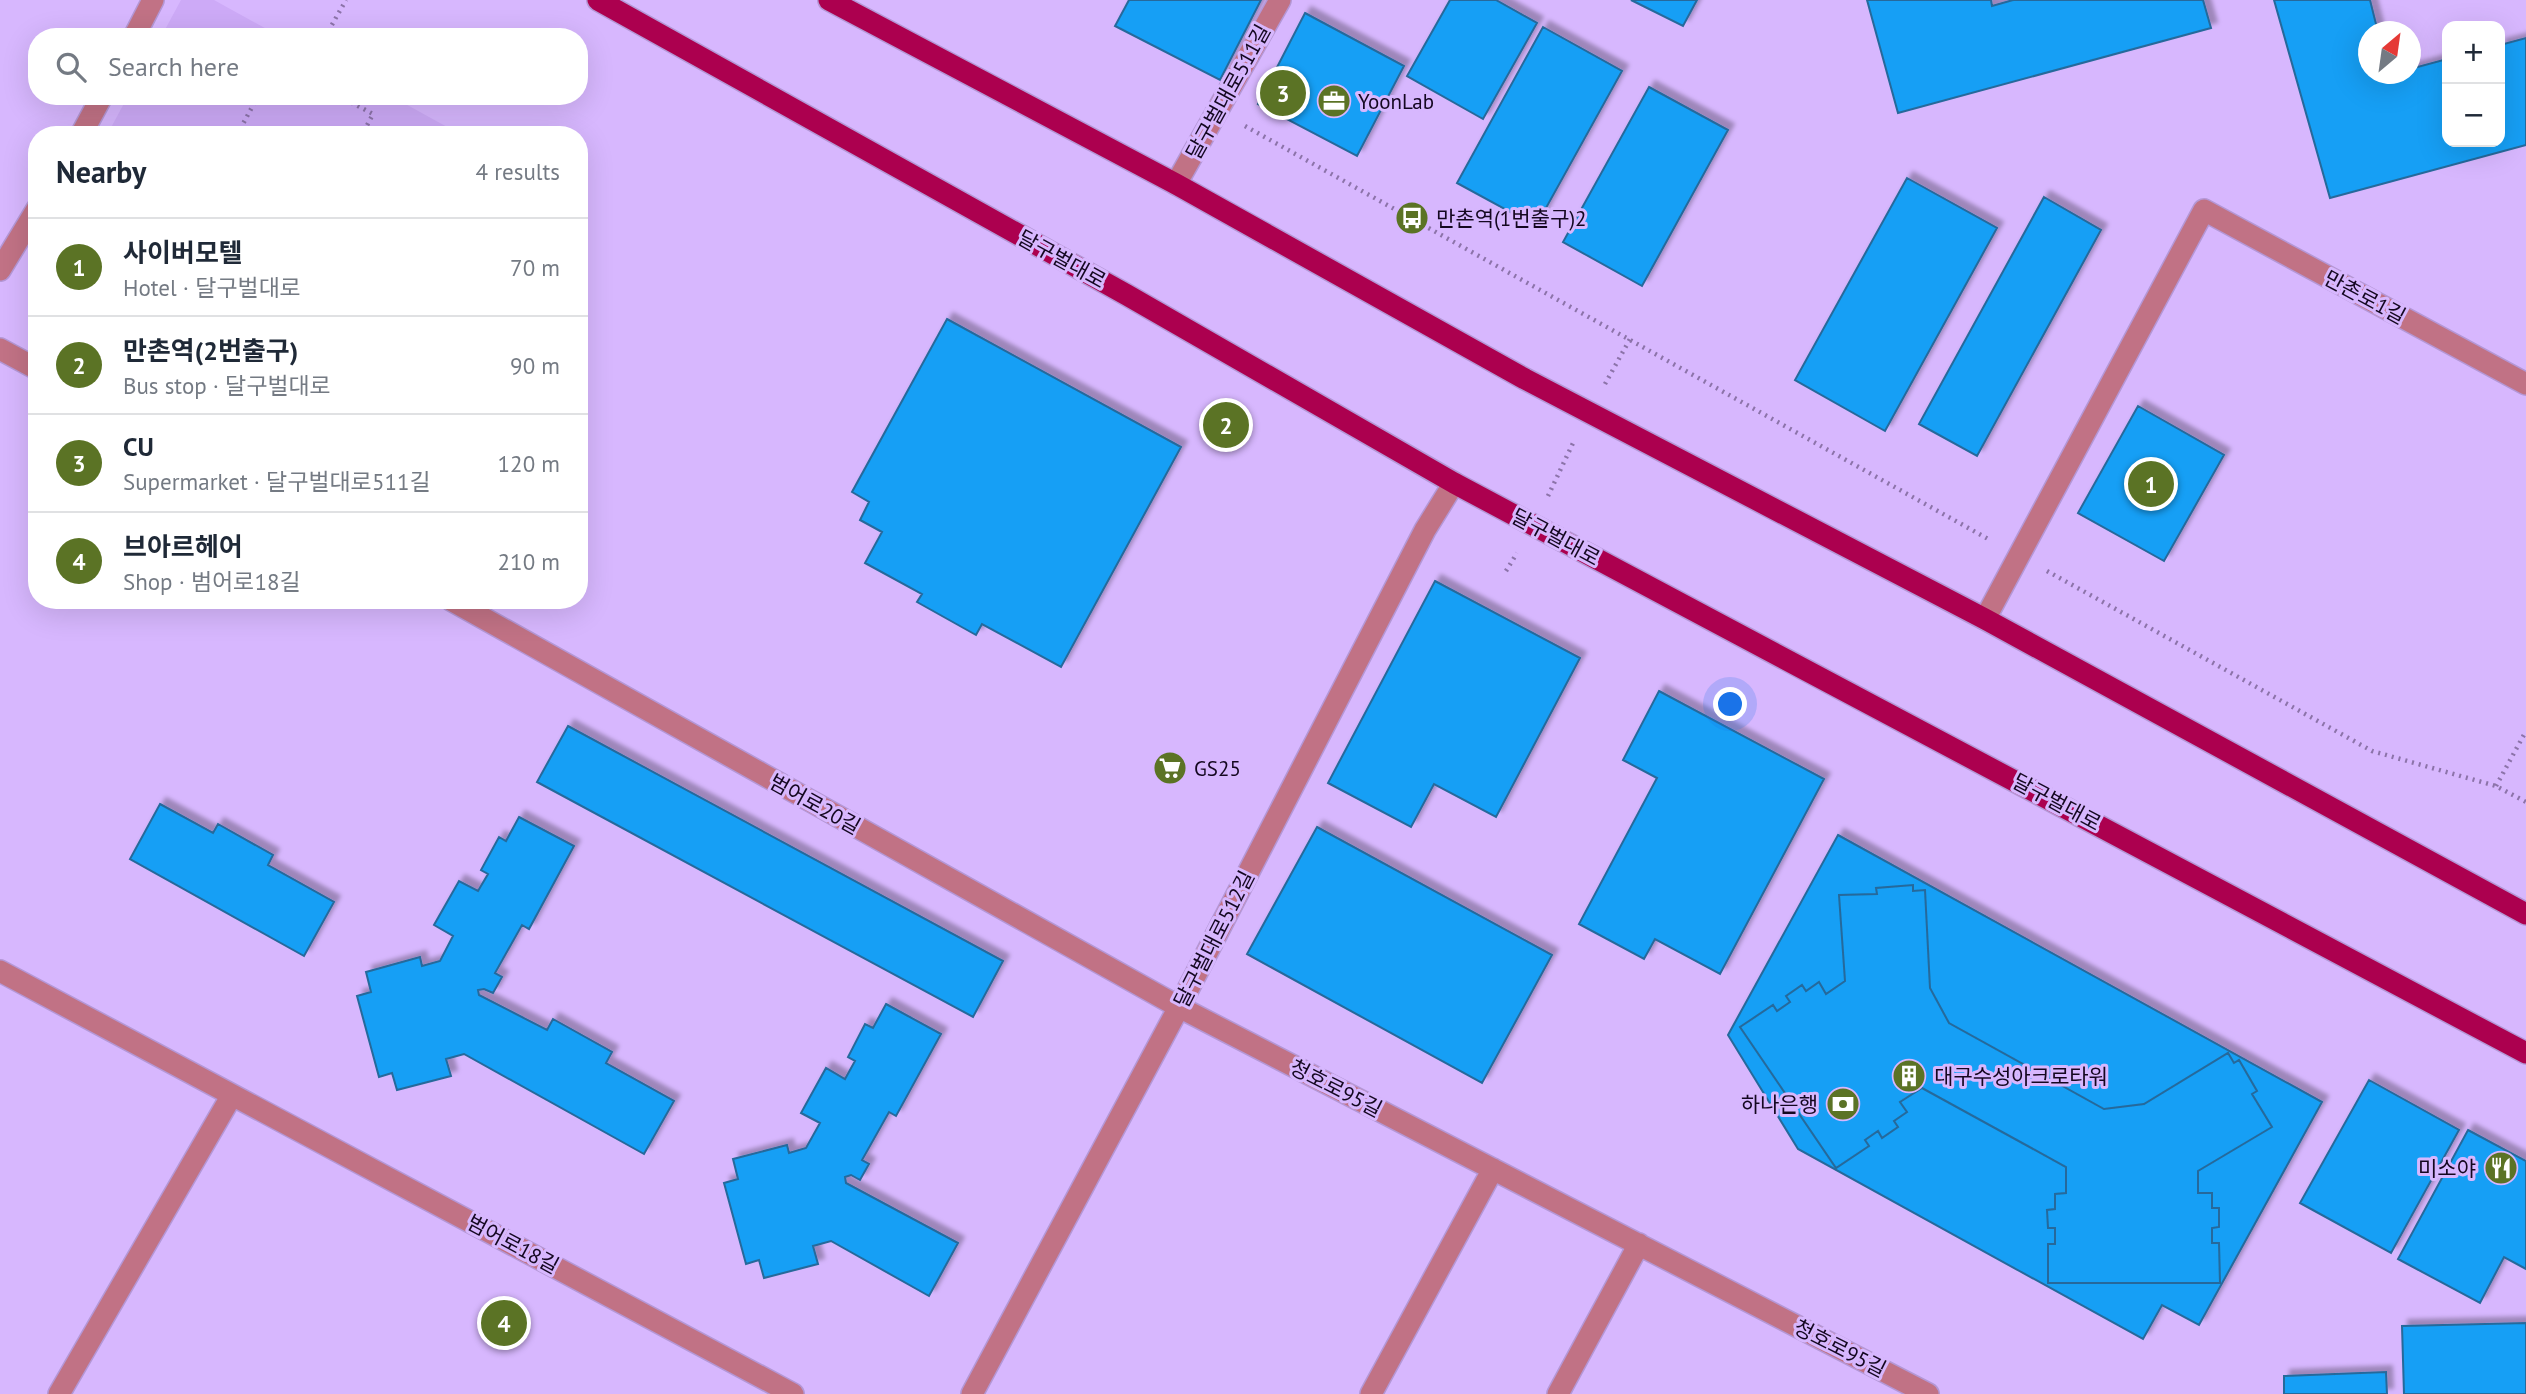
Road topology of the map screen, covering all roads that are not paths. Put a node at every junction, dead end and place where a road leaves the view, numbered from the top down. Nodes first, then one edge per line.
1 (153, 0) edge
2 (598, 0) edge
3 (829, 0) edge
4 (1280, 0) edge
5 (139, 28) edge
6 (97, 105) edge
7 (86, 126) edge
8 (1176, 184) junction
9 (28, 224) edge
10 (0, 270) edge
11 (0, 349) edge
12 (28, 364) edge
13 (2526, 384) edge
14 (1454, 483) junction
15 (467, 609) edge
16 (1985, 618) junction
17 (2526, 914) edge
18 (0, 971) edge
19 (1179, 1007) junction
20 (2526, 1053) edge
21 (233, 1095) junction
22 (1493, 1169) junction
23 (1639, 1244) junction
24 (59, 1394) edge
25 (793, 1394) edge
26 (972, 1394) edge
27 (1371, 1394) edge
28 (1558, 1394) edge
29 (1928, 1394) edge

1 - 5 street
2 - 14 main road, 달구벌대로
3 - 8 main road
4 - 8 street, 달구벌대로511길
6 - 7 street
8 - 16 main road
9 - 10 street
11 - 12 street
13 - 16 street, 만촌로1길
14 - 19 street, 달구벌대로512길
14 - 20 main road, 달구벌대로
15 - 19 street, 범어로20길
16 - 17 main road
18 - 21 street, 범어로18길
19 - 22 street, 청호로95길
19 - 26 street, 달구벌대로512길
21 - 24 street
21 - 25 street, 범어로18길
22 - 23 street, 청호로95길
22 - 27 street
23 - 28 street
23 - 29 street, 청호로95길

